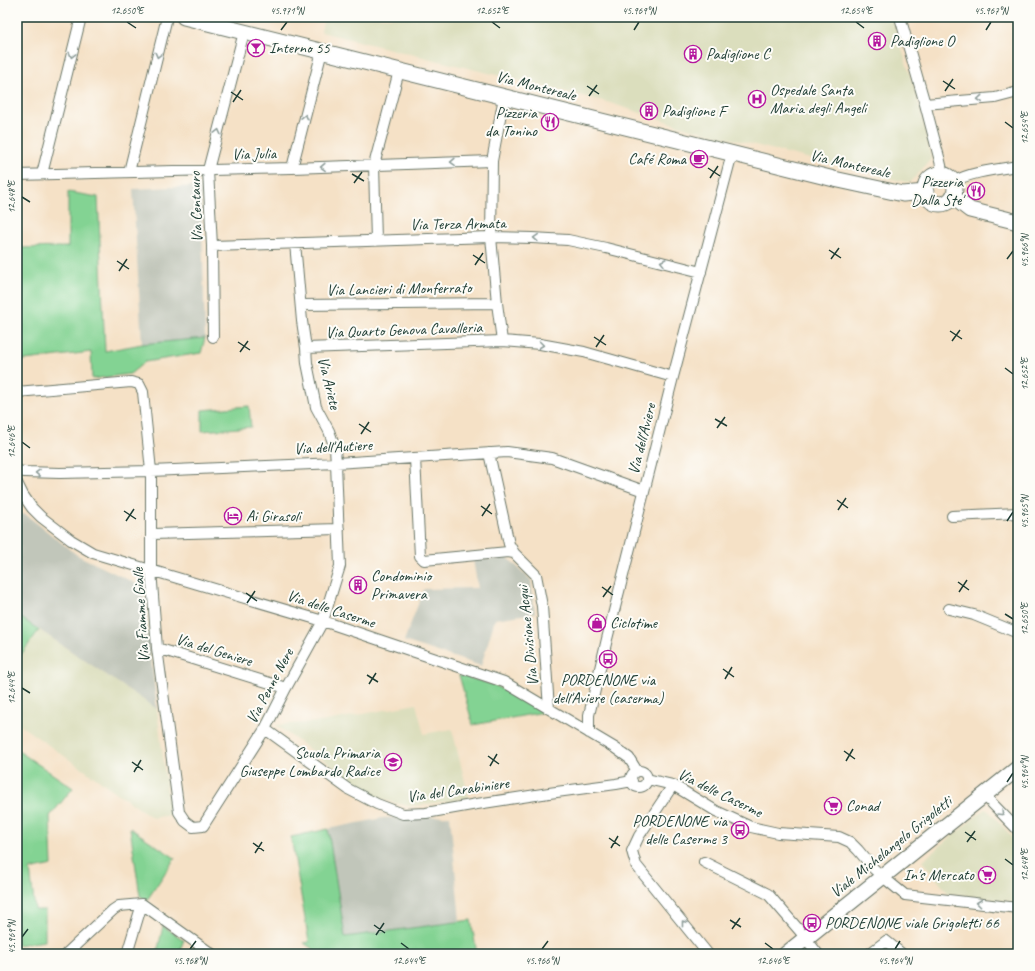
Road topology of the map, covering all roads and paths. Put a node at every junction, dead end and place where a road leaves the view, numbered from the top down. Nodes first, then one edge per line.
1 (81, 17) edge
2 (167, 17) edge
3 (184, 17) edge
4 (900, 17) edge
5 (244, 32) junction
6 (322, 51) junction
7 (399, 71) junction
8 (1018, 92) edge
9 (504, 97) junction
10 (925, 104) junction
11 (733, 154) junction
12 (492, 161) junction
13 (374, 165) junction
14 (1018, 166) edge
15 (292, 168) junction
16 (208, 170) junction
17 (129, 172) junction
18 (42, 174) junction
19 (17, 175) edge
20 (948, 178) junction
21 (926, 192) junction
22 (953, 197) junction
23 (1018, 222) edge
24 (491, 237) junction
25 (376, 240) junction
26 (295, 243) junction
27 (212, 246) junction
28 (701, 272) junction
29 (497, 303) junction
30 (301, 306) junction
31 (213, 337) dead end
32 (502, 342) junction
33 (306, 348) junction
34 (673, 377) junction
35 (17, 392) edge
36 (489, 453) junction
37 (415, 458) junction
38 (336, 463) junction
39 (17, 471) edge
40 (151, 471) junction
41 (17, 483) edge
42 (644, 491) junction
43 (1018, 513) edge
44 (952, 516) dead end
45 (339, 529) junction
46 (152, 534) junction
47 (514, 553) junction
48 (151, 570) junction
49 (949, 609) dead end
50 (323, 621) junction
51 (1018, 633) edge
52 (157, 648) junction
53 (286, 688) junction
54 (550, 709) junction
55 (265, 729) junction
56 (589, 733) junction
57 (1018, 768) edge
58 (637, 771) junction
59 (647, 779) junction
60 (632, 781) junction
61 (673, 785) junction
62 (984, 795) junction
63 (203, 826) joint
64 (1018, 830) edge
65 (704, 862) dead end
66 (883, 877) junction
67 (142, 904) junction
68 (1018, 908) edge
69 (805, 939) junction
70 (66, 954) edge
71 (127, 954) edge
72 (212, 954) edge
73 (708, 954) edge
74 (786, 954) edge
75 (818, 954) edge
76 (869, 954) edge
77 (902, 954) edge

1 -> 18 street
2 -> 17 street
3 - 5 main road, Via Montereale
4 - 10 street
5 - 6 main road, Via Montereale
16 -> 5 street, Via Centauro
6 - 7 main road, Via Montereale
15 -> 6 street
7 - 9 main road, Via Montereale
7 - 13 street
8 -> 10 street
9 - 11 main road, Via Montereale
9 - 12 street
10 - 20 street
11 - 21 main road, Via Montereale
11 - 28 street, Via dell'Aviere
12 -> 13 street, Via Julia
12 - 24 street
13 -> 15 street, Via Julia
13 - 25 street
14 - 20 street
15 - 16 street, Via Julia
16 - 17 street, Via Julia
16 - 27 street, Via Centauro
17 - 18 street, Via Julia
18 - 19 street, Via Julia
20 - 21 main road
20 - 22 main road
21 - 22 main road
22 - 23 main road
24 - 25 street, Via Terza Armata
28 -> 24 street, Via Terza Armata
24 - 29 street
25 - 26 street, Via Terza Armata
26 - 27 street, Via Terza Armata
26 - 30 street, Via Ariete
27 - 31 street, Via Centauro
28 - 34 street, Via dell'Aviere
29 - 30 street, Via Lancieri di Monferrato
29 - 32 street
30 - 33 street, Via Ariete
32 - 33 street, Via Quarto Genova Cavalleria
32 -> 34 street, Via Quarto Genova Cavalleria
33 - 38 street, Via Ariete
34 - 42 street, Via dell'Aviere
35 - 40 street, Via Fiamme Gialle
36 - 37 street, Via dell'Autiere
36 - 42 street, Via dell'Autiere
36 - 47 street, Via Divisione Acqui
37 - 38 street, Via dell'Autiere
37 - 47 street
38 - 40 street, Via dell'Autiere
38 - 45 street, Via Ariete
40 -> 39 street, Via dell'Autiere
40 - 46 street, Via Fiamme Gialle
41 - 48 street, Via delle Caserme
42 - 56 street, Via dell'Aviere
43 - 44 street
45 - 46 street
45 - 50 street, Via Ariete
46 - 48 street, Via Fiamme Gialle
47 - 54 street, Via Divisione Acqui
48 - 50 street, Via delle Caserme
48 - 52 street, Via Fiamme Gialle
49 - 51 street
50 - 53 street, Via Penne Nere
50 - 54 street, Via delle Caserme
52 - 53 street, Via del Geniere
52 - 63 street, Via Fiamme Gialle
53 - 55 street, Via Penne Nere
54 - 56 street, Via delle Caserme
55 - 60 street, Via del Carabiniere
55 - 63 street, Via Penne Nere
56 - 58 street, Via delle Caserme
57 - 62 main road, Viale Michelangelo Grigoletti
58 - 59 street, Via delle Caserme
58 - 60 street
59 - 60 street, Via delle Caserme
59 - 61 street, Via delle Caserme
61 - 66 street, Via delle Caserme
73 -> 61 street
62 -> 64 street
62 - 66 main road, Viale Michelangelo Grigoletti
65 - 69 street
68 -> 66 street, Via delle Caserme
66 - 69 main road, Viale Michelangelo Grigoletti
67 - 70 street
67 - 71 street
67 - 72 street
69 - 74 main road, Viale Michelangelo Grigoletti
69 - 75 street
76 - 77 street

